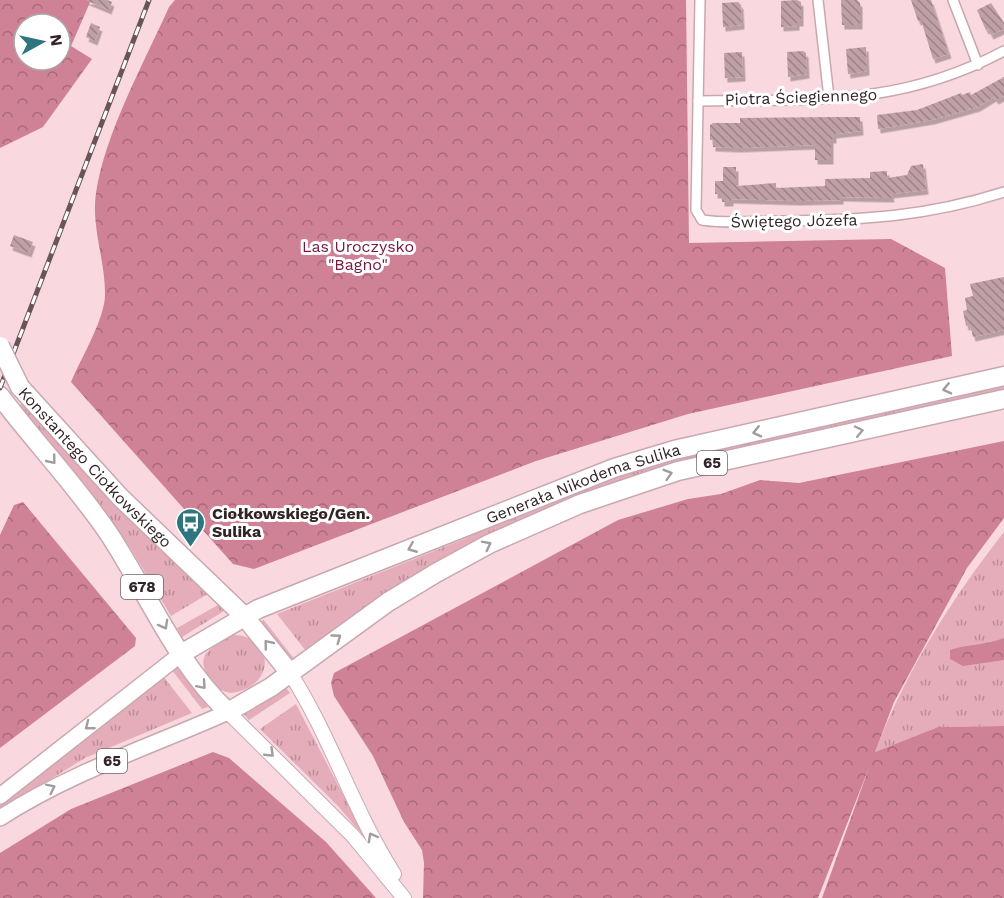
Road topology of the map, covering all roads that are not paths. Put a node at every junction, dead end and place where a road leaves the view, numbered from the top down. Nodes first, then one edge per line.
1 (700, 0) edge
2 (818, 0) edge
3 (953, 0) edge
4 (1004, 51) edge
5 (978, 65) junction
6 (829, 98) junction
7 (698, 101) junction
8 (1004, 192) edge
9 (0, 346) edge
10 (0, 364) edge
11 (1004, 376) edge
12 (22, 389) junction
13 (1004, 399) edge
14 (5, 404) edge
15 (244, 616) junction
16 (181, 654) junction
17 (290, 673) junction
18 (228, 712) junction
19 (0, 796) edge
20 (0, 818) edge
21 (404, 898) edge
22 (410, 898) edge

1 - 7 street
2 - 6 street
3 - 5 street
4 - 5 street, Piotra Ściegiennego
5 - 6 street, Piotra Ściegiennego
6 - 7 street, Piotra Ściegiennego
7 - 8 street, Świętego Józefa
9 - 12 highway, bridge
10 - 12 highway, Konstantego Ciołkowskiego, bridge
11 -> 15 highway, Generała Nikodema Sulika / 65
12 - 15 highway, Konstantego Ciołkowskiego
17 -> 13 highway, Generała Nikodema Sulika / 65
14 -> 16 highway, Konstantego Ciołkowskiego / 678
15 - 16 highway, 65
17 -> 15 highway, Konstantego Ciołkowskiego
16 -> 18 highway, 678
16 -> 19 main road, 65
17 - 18 highway, 65
22 -> 17 street
20 -> 18 main road, 65
18 -> 21 street

